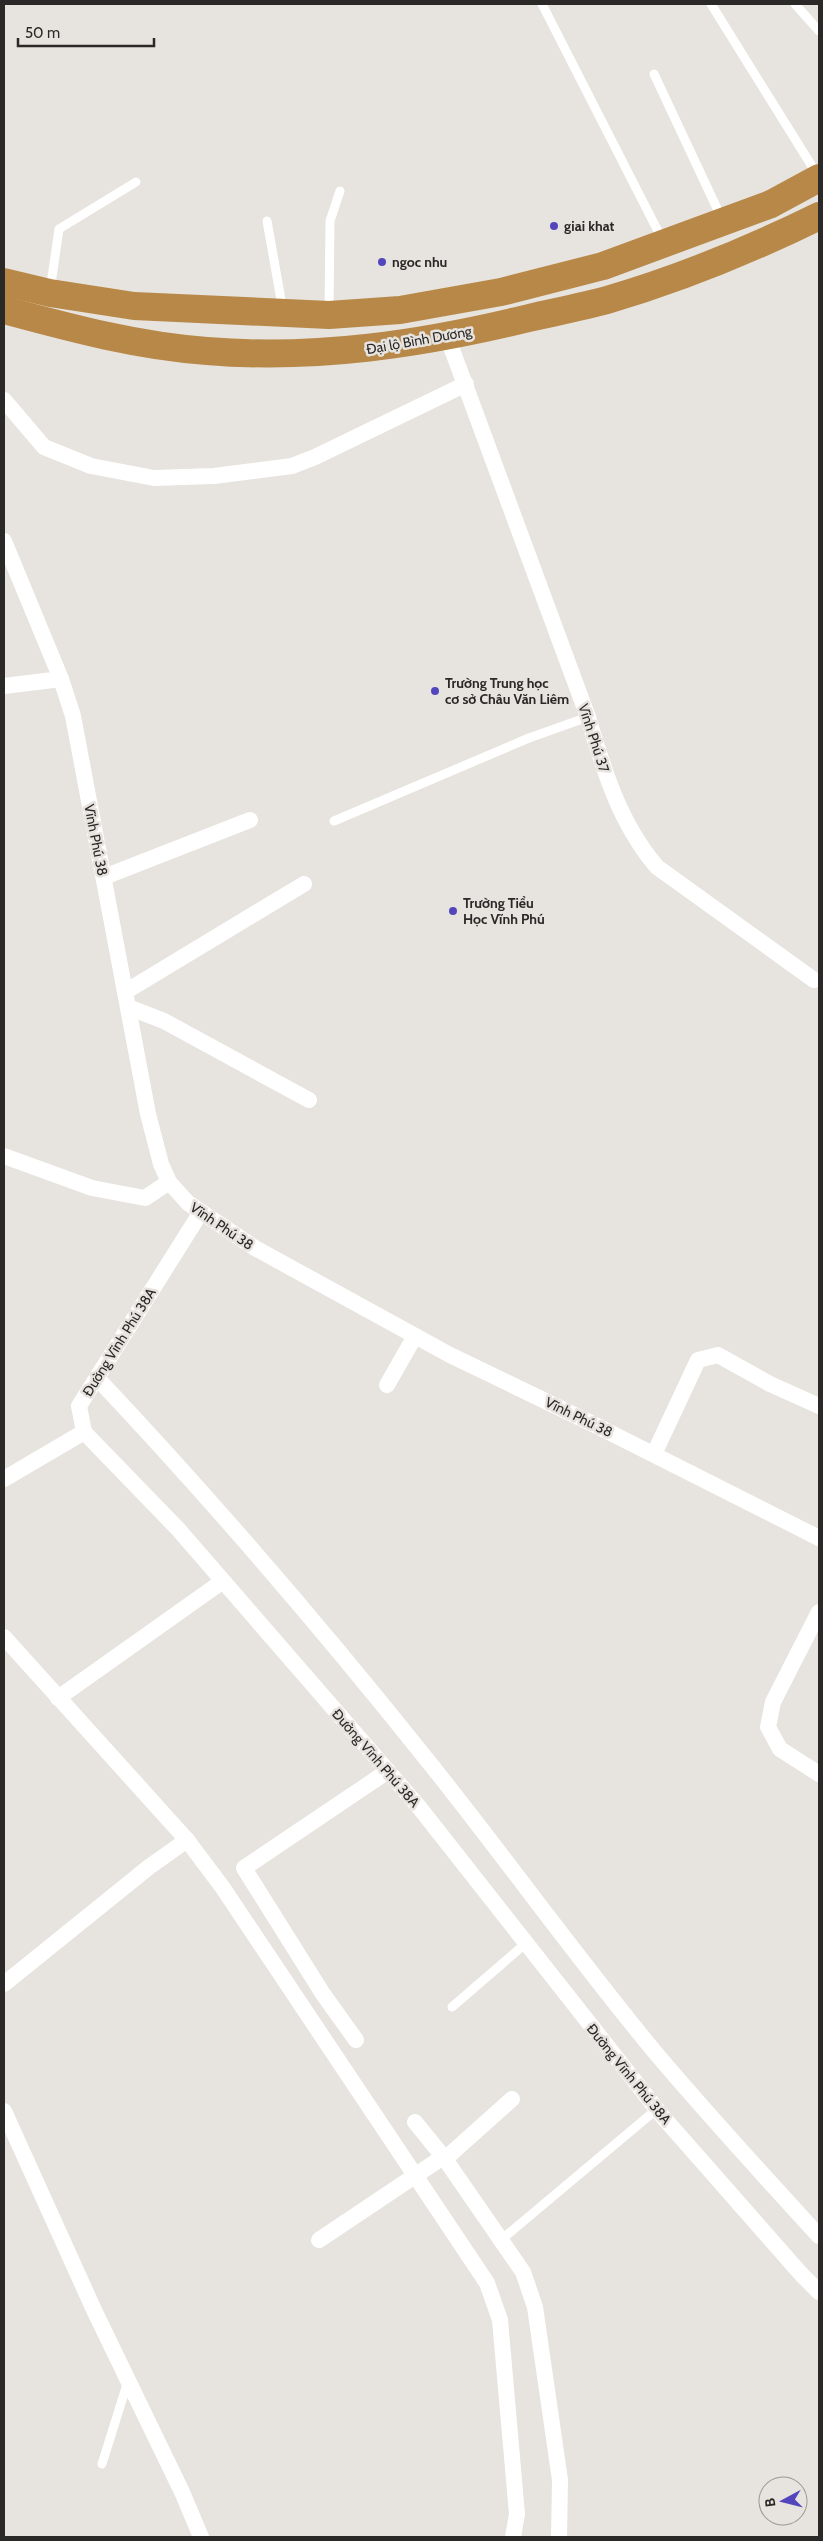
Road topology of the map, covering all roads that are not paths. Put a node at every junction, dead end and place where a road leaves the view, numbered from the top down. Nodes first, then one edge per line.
1 (542, 4) edge
2 (711, 4) edge
3 (795, 4) edge
4 (819, 31) edge
5 (654, 74) dead end
6 (819, 178) edge
7 (136, 182) dead end
8 (340, 191) dead end
9 (819, 216) edge
10 (267, 221) dead end
11 (724, 221) junction
12 (664, 244) junction
13 (4, 282) edge
14 (50, 293) junction
15 (434, 304) junction
16 (4, 310) edge
17 (284, 314) junction
18 (340, 315) junction
19 (446, 336) junction
20 (360, 350) junction
21 (466, 384) junction
22 (4, 400) edge
23 (4, 541) edge
24 (61, 680) junction
25 (4, 686) edge
26 (588, 717) junction
27 (250, 820) dead end
28 (334, 821) dead end
29 (104, 878) junction
30 (304, 884) dead end
31 (814, 980) dead end
32 (126, 999) junction
33 (310, 1100) dead end
34 (4, 1156) edge
35 (168, 1182) junction
36 (201, 1212) junction
37 (415, 1336) junction
38 (97, 1378) junction
39 (387, 1385) dead end
40 (819, 1406) edge
41 (84, 1432) junction
42 (654, 1454) junction
43 (4, 1478) edge
44 (819, 1538) edge
45 (223, 1581) junction
46 (819, 1612) edge
47 (4, 1638) edge
48 (58, 1698) junction
49 (388, 1771) junction
50 (819, 1774) edge
51 (187, 1840) junction
52 (526, 1944) junction
53 (4, 1984) edge
54 (452, 2007) dead end
55 (356, 2040) dead end
56 (512, 2099) dead end
57 (657, 2109) junction
58 (4, 2111) edge
59 (415, 2122) dead end
60 (442, 2159) junction
61 (418, 2176) junction
62 (819, 2236) edge
63 (319, 2240) dead end
64 (501, 2240) junction
65 (819, 2292) edge
66 (128, 2381) junction
67 (102, 2464) dead end
68 (201, 2537) edge
69 (513, 2537) edge
70 (559, 2537) edge

1 - 12 lane
2 - 6 lane
3 - 4 lane
5 - 11 lane
6 - 11 highway
7 - 14 lane
8 - 18 lane
9 - 19 highway, Đại lộ Bình Dương
10 - 17 lane
11 - 12 highway
12 - 15 highway
13 - 14 highway
14 - 17 highway
15 - 18 highway
15 - 19 highway
16 - 20 highway, Đại lộ Bình Dương
17 - 18 highway
18 - 20 highway
19 - 20 highway, Đại lộ Bình Dương
19 - 21 street, Vĩnh Phú 37
21 - 22 street
21 - 26 street, Vĩnh Phú 37
23 - 24 street, Vĩnh Phú 38
24 - 25 street
24 - 29 street, Vĩnh Phú 38
26 - 28 lane
26 - 31 street, Vĩnh Phú 37
27 - 29 street
29 - 32 street, Vĩnh Phú 38
30 - 32 street
32 - 33 street
32 - 35 street, Vĩnh Phú 38
34 - 35 street
35 - 36 street, Vĩnh Phú 38
36 - 37 street, Vĩnh Phú 38
36 - 38 street, Đường Vĩnh Phú 38A
37 - 39 street
37 - 42 street, Vĩnh Phú 38
38 - 41 street, Đường Vĩnh Phú 38A
38 - 62 street
40 - 42 street
41 - 43 street
41 - 45 street, Đường Vĩnh Phú 38A
42 - 44 street, Vĩnh Phú 38
45 - 48 street
45 - 49 street, Đường Vĩnh Phú 38A
46 - 50 street
47 - 48 street
48 - 51 street
49 - 52 street, Đường Vĩnh Phú 38A
49 - 55 street
51 - 53 street
51 - 61 street
52 - 54 lane
52 - 57 street, Đường Vĩnh Phú 38A
56 - 60 street
57 - 64 lane
57 - 65 street, Đường Vĩnh Phú 38A
58 - 66 street
59 - 60 street
60 - 61 street
60 - 64 street
61 - 63 street
61 - 69 street
64 - 70 street
66 - 67 lane
66 - 68 street

